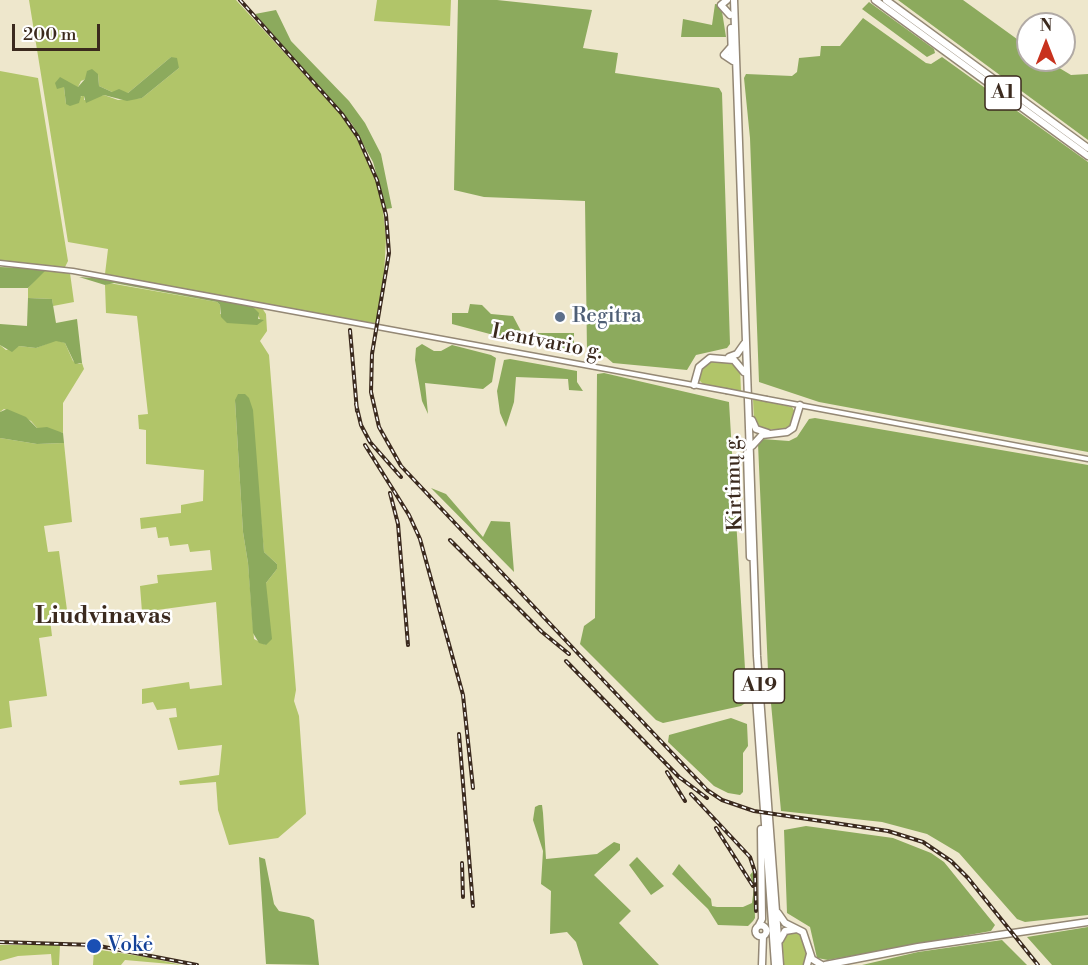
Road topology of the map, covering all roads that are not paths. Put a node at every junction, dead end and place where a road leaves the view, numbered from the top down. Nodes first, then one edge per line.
1 (730, 0) edge
2 (875, 0) edge
3 (886, 0) edge
4 (1088, 148) edge
5 (1088, 156) edge
6 (0, 263) edge
7 (744, 344) junction
8 (726, 358) junction
9 (744, 372) junction
10 (694, 385) junction
11 (800, 405) junction
12 (750, 413) junction
13 (770, 433) junction
14 (751, 450) junction
15 (1088, 459) edge
16 (763, 801) junction
17 (776, 910) junction
18 (1088, 922) edge
19 (801, 930) junction
20 (779, 947) junction
21 (810, 953) junction
22 (862, 958) junction
23 (778, 962) edge
24 (762, 965) edge
25 (807, 965) edge
26 (823, 965) edge
27 (843, 965) edge

1 - 7 highway, Kirtimų g. / A19
1 - 12 highway, Kirtimų g. / A19
2 - 5 highway, A1
3 - 4 highway, A1
6 - 10 main road, Lentvario g.
7 - 8 highway
7 - 9 highway, Kirtimų g. / A19
8 - 9 highway
8 - 10 highway
9 - 16 highway, Kirtimų g. / A19
10 - 11 main road, Lentvario g., bridge
11 - 13 highway
11 - 15 main road, Lentvario g.
12 - 13 highway
12 - 14 highway, Kirtimų g. / A19
13 - 14 highway
14 - 17 highway, Kirtimų g. / A19
16 - 23 highway, Kirtimų g. / A19
16 - 24 highway
17 - 19 highway
17 - 20 highway, Kirtimų g. / A19
18 - 22 highway
19 - 20 highway
19 - 21 highway
20 - 23 highway, Kirtimų g. / A19
21 - 25 highway
21 - 26 highway
22 - 26 highway
22 - 27 highway

